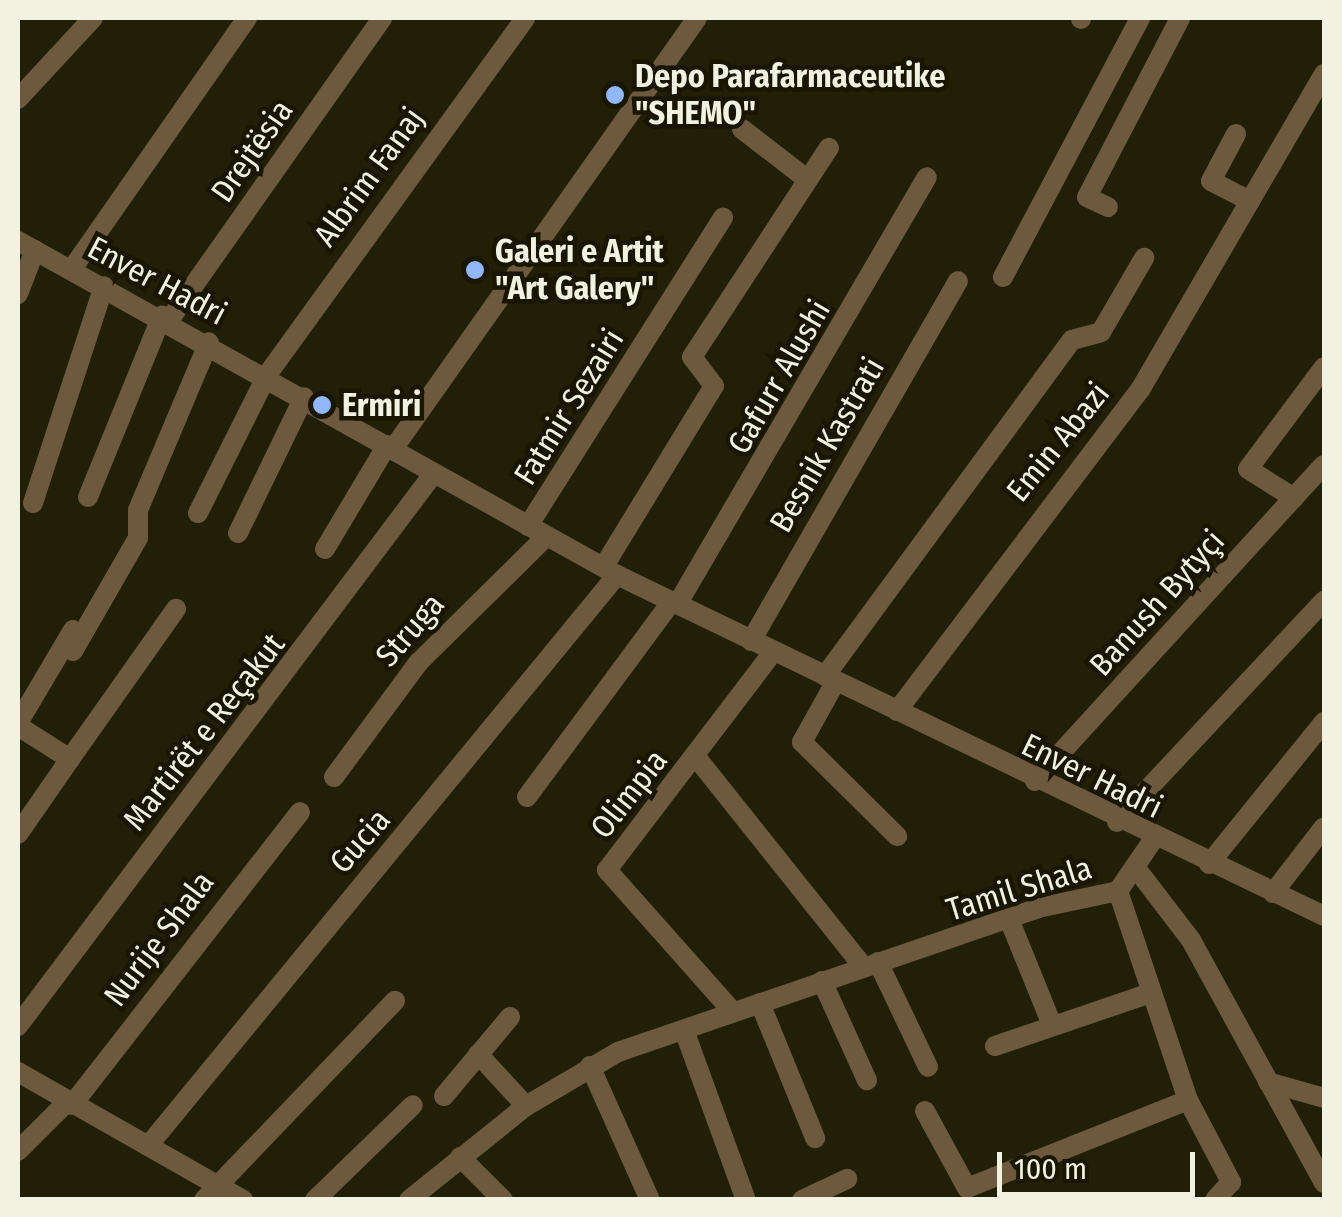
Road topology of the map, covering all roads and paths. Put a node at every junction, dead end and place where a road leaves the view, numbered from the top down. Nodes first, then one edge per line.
1 (93, 18) edge
2 (247, 18) edge
3 (382, 18) edge
4 (525, 18) edge
5 (697, 18) edge
6 (1140, 18) edge
7 (1180, 18) edge
8 (1324, 74) edge
9 (18, 99) edge
10 (742, 130) dead end
11 (1236, 134) dead end
12 (829, 148) dead end
13 (926, 177) dead end
14 (808, 180) junction
15 (1250, 200) junction
16 (1108, 207) dead end
17 (723, 217) dead end
18 (26, 246) edge
19 (1144, 258) dead end
20 (72, 269) junction
21 (1004, 277) dead end
22 (958, 280) dead end
23 (104, 286) junction
24 (18, 294) edge
25 (166, 318) junction
26 (209, 342) junction
27 (1324, 367) edge
28 (267, 376) junction
29 (304, 397) junction
30 (390, 447) junction
31 (1324, 465) edge
32 (434, 473) junction
33 (88, 497) dead end
34 (1294, 498) junction
35 (32, 503) dead end
36 (198, 513) dead end
37 (538, 531) junction
38 (238, 533) dead end
39 (325, 549) dead end
40 (115, 563) dead end
41 (611, 571) junction
42 (1324, 601) edge
43 (675, 602) junction
44 (176, 609) dead end
45 (751, 641) junction
46 (73, 651) dead end
47 (774, 651) junction
48 (831, 678) junction
49 (897, 711) junction
50 (1324, 722) edge
51 (18, 724) edge
52 (696, 757) junction
53 (70, 759) junction
54 (334, 776) dead end
55 (1034, 781) junction
56 (527, 797) dead end
57 (300, 812) dead end
58 (1117, 822) junction
59 (1324, 827) edge
60 (18, 834) edge
61 (897, 836) dead end
62 (1153, 840) junction
63 (1208, 864) junction
64 (1139, 872) junction
65 (1118, 891) junction
66 (1273, 893) junction
67 (1324, 916) edge
68 (1009, 919) junction
69 (870, 964) junction
70 (822, 981) junction
71 (1148, 994) junction
72 (394, 1001) dead end
73 (760, 1003) junction
74 (733, 1012) junction
75 (510, 1017) dead end
76 (1050, 1020) dead end
77 (18, 1026) edge
78 (684, 1030) junction
79 (995, 1046) dead end
80 (478, 1054) junction
81 (590, 1066) junction
82 (928, 1067) dead end
83 (18, 1072) edge
84 (868, 1080) dead end
85 (1268, 1082) junction
86 (444, 1096) dead end
87 (1324, 1098) edge
88 (1188, 1100) junction
89 (70, 1104) junction
90 (412, 1106) dead end
91 (526, 1106) junction
92 (925, 1111) dead end
93 (814, 1138) dead end
94 (148, 1146) junction
95 (18, 1151) edge
96 (460, 1158) junction
97 (847, 1179) dead end
98 (1324, 1180) edge
99 (225, 1182) junction
100 (204, 1200) edge
101 (243, 1200) edge
102 (315, 1200) edge
103 (409, 1200) edge
104 (503, 1200) edge
105 (650, 1200) edge
106 (746, 1200) edge
107 (802, 1200) edge
108 (1216, 1200) edge

1 - 9 street
2 - 20 street
3 - 25 street, Drejtësia
4 - 28 street, Albrim Fanaj
5 - 30 street
6 - 21 street
7 - 16 street
8 - 15 street, Emin Abazi
10 - 14 street
11 - 15 street
12 - 14 street
13 - 43 street, Gafurr Alushi
14 - 41 street, Gucia
15 - 49 street, Emin Abazi
17 - 37 street, Fatmir Sezairi
18 - 20 street, Enver Hadri
18 - 24 street
19 - 48 street
20 - 23 street, Enver Hadri
22 - 45 street, Besnik Kastrati
23 - 25 street, Enver Hadri
23 - 35 street
25 - 26 street, Enver Hadri
25 - 33 street, Drejtësia
26 - 28 street, Enver Hadri
26 - 46 street
27 - 34 street
28 - 29 street, Enver Hadri
28 - 36 street
29 - 30 street, Enver Hadri
29 - 38 street
30 - 32 street, Enver Hadri
30 - 39 street
31 - 34 street, Banush Bytyçi
32 - 37 street, Enver Hadri
32 - 77 street, Martirët e Reçakut
34 - 55 street, Banush Bytyçi
37 - 41 street, Enver Hadri
37 - 54 street, Struga
40 - 51 street
41 - 43 street, Enver Hadri
41 - 94 street, Gucia
42 - 58 street
43 - 45 street, Enver Hadri
43 - 56 street, Gafurr Alushi
44 - 53 street
45 - 47 street, Enver Hadri
47 - 48 street, Enver Hadri
47 - 52 street, Olimpia
48 - 49 street, Enver Hadri
48 - 61 street
49 - 55 street, Enver Hadri
50 - 63 street
51 - 53 street
52 - 69 street
52 - 74 street, Olimpia
53 - 60 street
55 - 58 street, Enver Hadri
57 - 89 street, Nurije Shala
58 - 62 street, Enver Hadri
59 - 66 street
62 - 63 street, Enver Hadri
62 - 64 street, Tamil Shala
63 - 66 street, Enver Hadri
64 - 65 street, Tamil Shala
64 - 85 street
65 - 68 street, Tamil Shala
65 - 71 street
66 - 67 street, Enver Hadri
68 - 69 street, Tamil Shala
68 - 76 street
69 - 70 street, Tamil Shala
69 - 82 street
70 - 73 street, Tamil Shala
70 - 84 street
71 - 79 street
71 - 88 street
72 - 99 street
73 - 74 street, Tamil Shala
73 - 93 street
74 - 78 street, Tamil Shala
75 - 80 street
78 - 81 street, Tamil Shala
78 - 106 street
80 - 86 street
80 - 91 street
81 - 91 street, Tamil Shala
81 - 105 street
83 - 89 street
85 - 87 street
85 - 98 street
88 - 92 street
88 - 108 street
89 - 94 street
89 - 95 street, Nurije Shala
90 - 102 street
91 - 96 street, Tamil Shala
94 - 99 street
96 - 103 street, Tamil Shala
96 - 104 street
97 - 107 street
99 - 100 street
99 - 101 street

